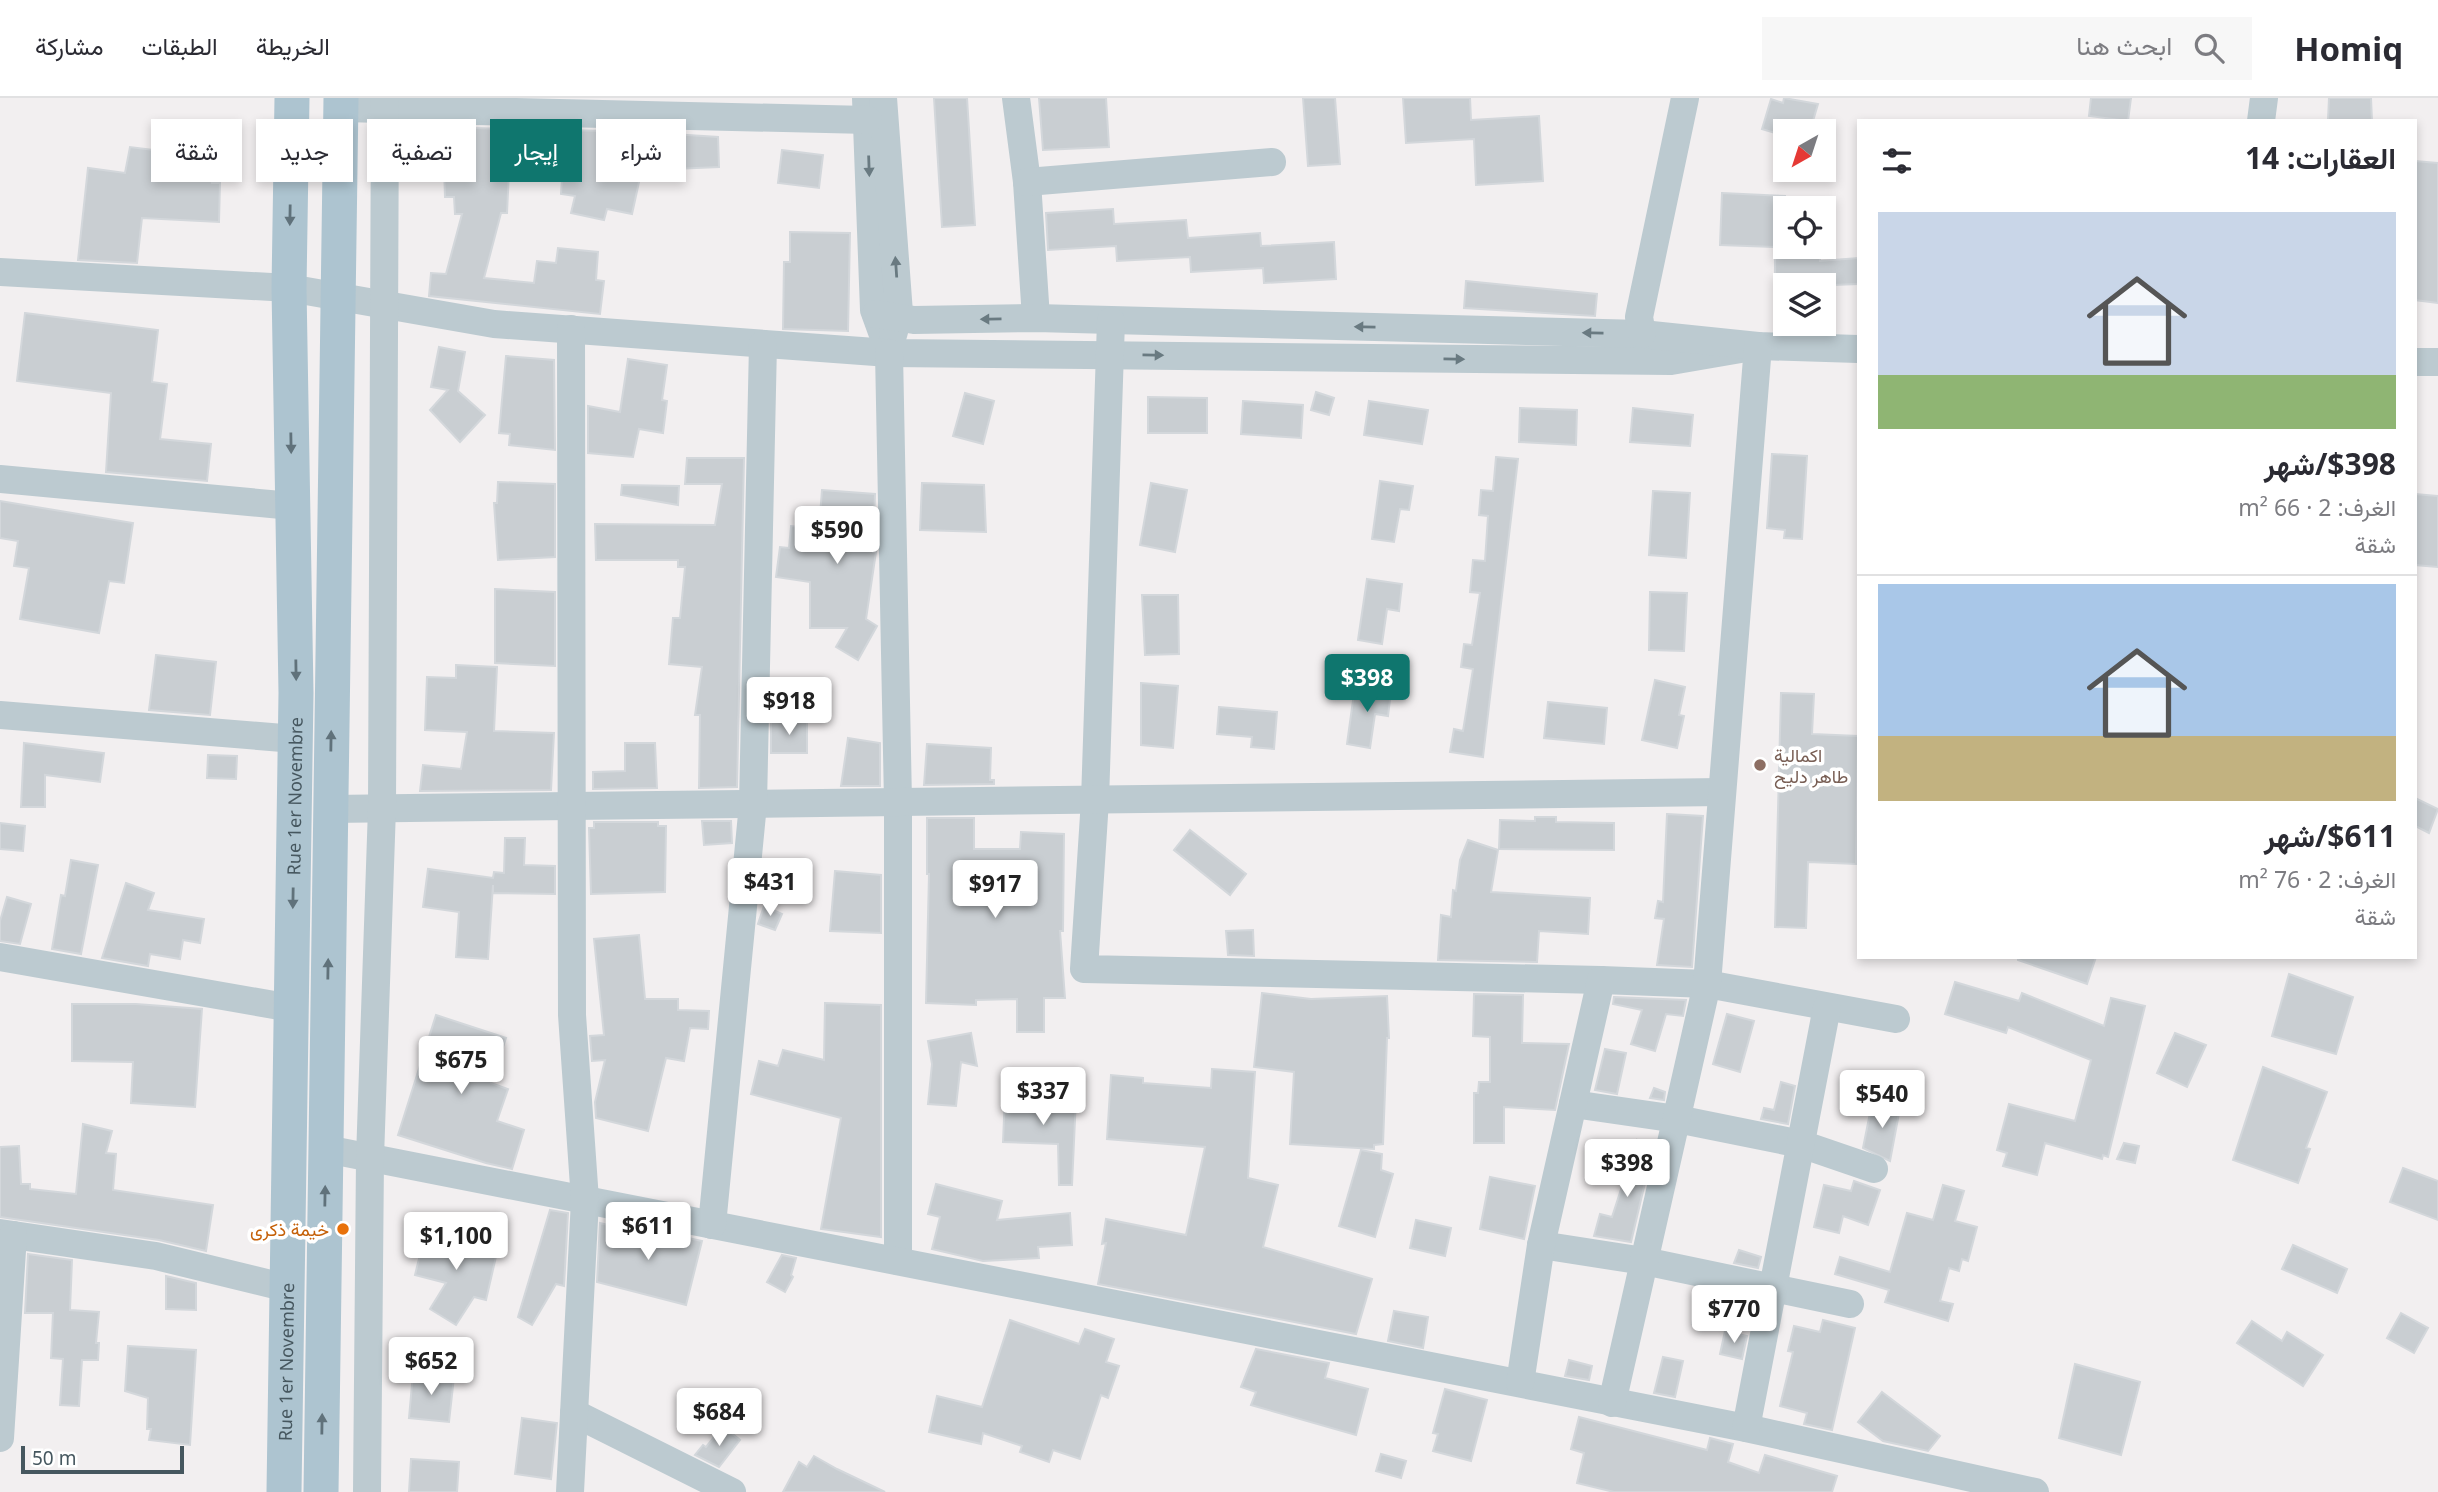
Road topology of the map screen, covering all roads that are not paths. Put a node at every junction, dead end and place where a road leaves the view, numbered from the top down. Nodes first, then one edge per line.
1 (292, 98) edge
2 (1016, 98) edge
3 (1685, 98) edge
4 (2264, 98) edge
5 (340, 103) edge
6 (385, 103) edge
7 (872, 105) edge
8 (2261, 119) edge
9 (1272, 162) dead end
10 (1027, 182) junction
11 (0, 272) edge
12 (289, 288) junction
13 (337, 296) junction
14 (382, 304) junction
15 (887, 316) junction
16 (1036, 318) junction
17 (1111, 321) junction
18 (571, 330) junction
19 (1642, 334) junction
20 (763, 344) junction
21 (1758, 346) junction
22 (1857, 349) edge
23 (889, 353) junction
24 (1110, 355) junction
25 (2417, 362) edge
26 (2438, 362) edge
27 (0, 479) edge
28 (292, 506) junction
29 (0, 715) edge
30 (295, 739) junction
31 (1722, 792) junction
32 (1096, 800) junction
33 (898, 802) junction
34 (753, 804) junction
35 (570, 806) junction
36 (382, 808) junction
37 (330, 809) junction
38 (0, 957) edge
39 (1601, 980) junction
40 (1707, 985) junction
41 (1827, 1007) junction
42 (291, 1008) junction
43 (1896, 1019) dead end
44 (1573, 1104) junction
45 (1676, 1119) junction
46 (1801, 1144) junction
47 (326, 1149) junction
48 (370, 1158) junction
49 (1874, 1168) dead end
50 (585, 1200) junction
51 (712, 1225) junction
52 (6, 1234) edge
53 (1541, 1245) junction
54 (898, 1261) junction
55 (1644, 1261) junction
56 (287, 1287) junction
57 (1773, 1287) junction
58 (1850, 1304) dead end
59 (1520, 1383) junction
60 (1612, 1403) junction
61 (574, 1413) junction
62 (1746, 1428) junction
63 (0, 1438) edge
64 (284, 1492) edge
65 (321, 1492) edge
66 (367, 1492) edge
67 (570, 1492) edge
68 (732, 1492) edge
69 (2035, 1492) edge

1 -> 12 main road, Rue 1er Novembre
2 - 10 street
3 - 19 street
4 - 8 street
5 - 6 street
5 - 13 main road
6 - 7 street
6 - 14 street
7 - 15 street
9 - 10 street
10 - 16 street
11 - 12 street
12 - 13 street
12 -> 28 main road, Rue 1er Novembre
13 - 14 street
37 -> 13 main road
14 - 18 street
14 - 36 street
16 -> 15 street
15 - 23 street
16 - 17 street
19 -> 17 street
17 - 24 street
18 - 20 street
18 - 35 street
19 - 21 street
20 - 23 street
20 - 34 street
21 - 22 street
24 -> 21 street
21 - 31 street
23 - 24 street
23 - 33 street
24 - 32 street
25 - 26 street
27 - 28 street
28 -> 30 main road, Rue 1er Novembre
29 - 30 street
30 -> 42 main road, Rue 1er Novembre
31 - 32 street
31 - 40 street
32 - 33 street
32 - 39 street
33 - 34 street
33 - 54 street
34 - 35 street
34 - 51 street
35 - 36 street
35 - 50 street
36 - 37 street
36 - 48 street
47 -> 37 main road
38 - 42 street
39 - 40 street
39 - 44 street
40 - 41 street
40 - 45 street
41 - 43 street
41 - 46 street
42 - 56 main road, Rue 1er Novembre
44 - 45 street
44 - 53 street
45 - 46 street
45 - 55 street
46 - 49 street
46 - 57 street
47 - 48 street
65 -> 47 main road
48 - 50 street
48 - 66 street
50 - 51 street
50 - 61 street
51 - 54 street
52 - 56 street
52 - 63 street
53 - 55 street
53 - 59 street
54 - 59 street
55 - 57 street
55 - 60 street
56 - 64 main road, Rue 1er Novembre
57 - 58 street
57 - 62 street
59 - 60 street
60 - 62 street
61 - 67 street
61 - 68 street
62 - 69 street

